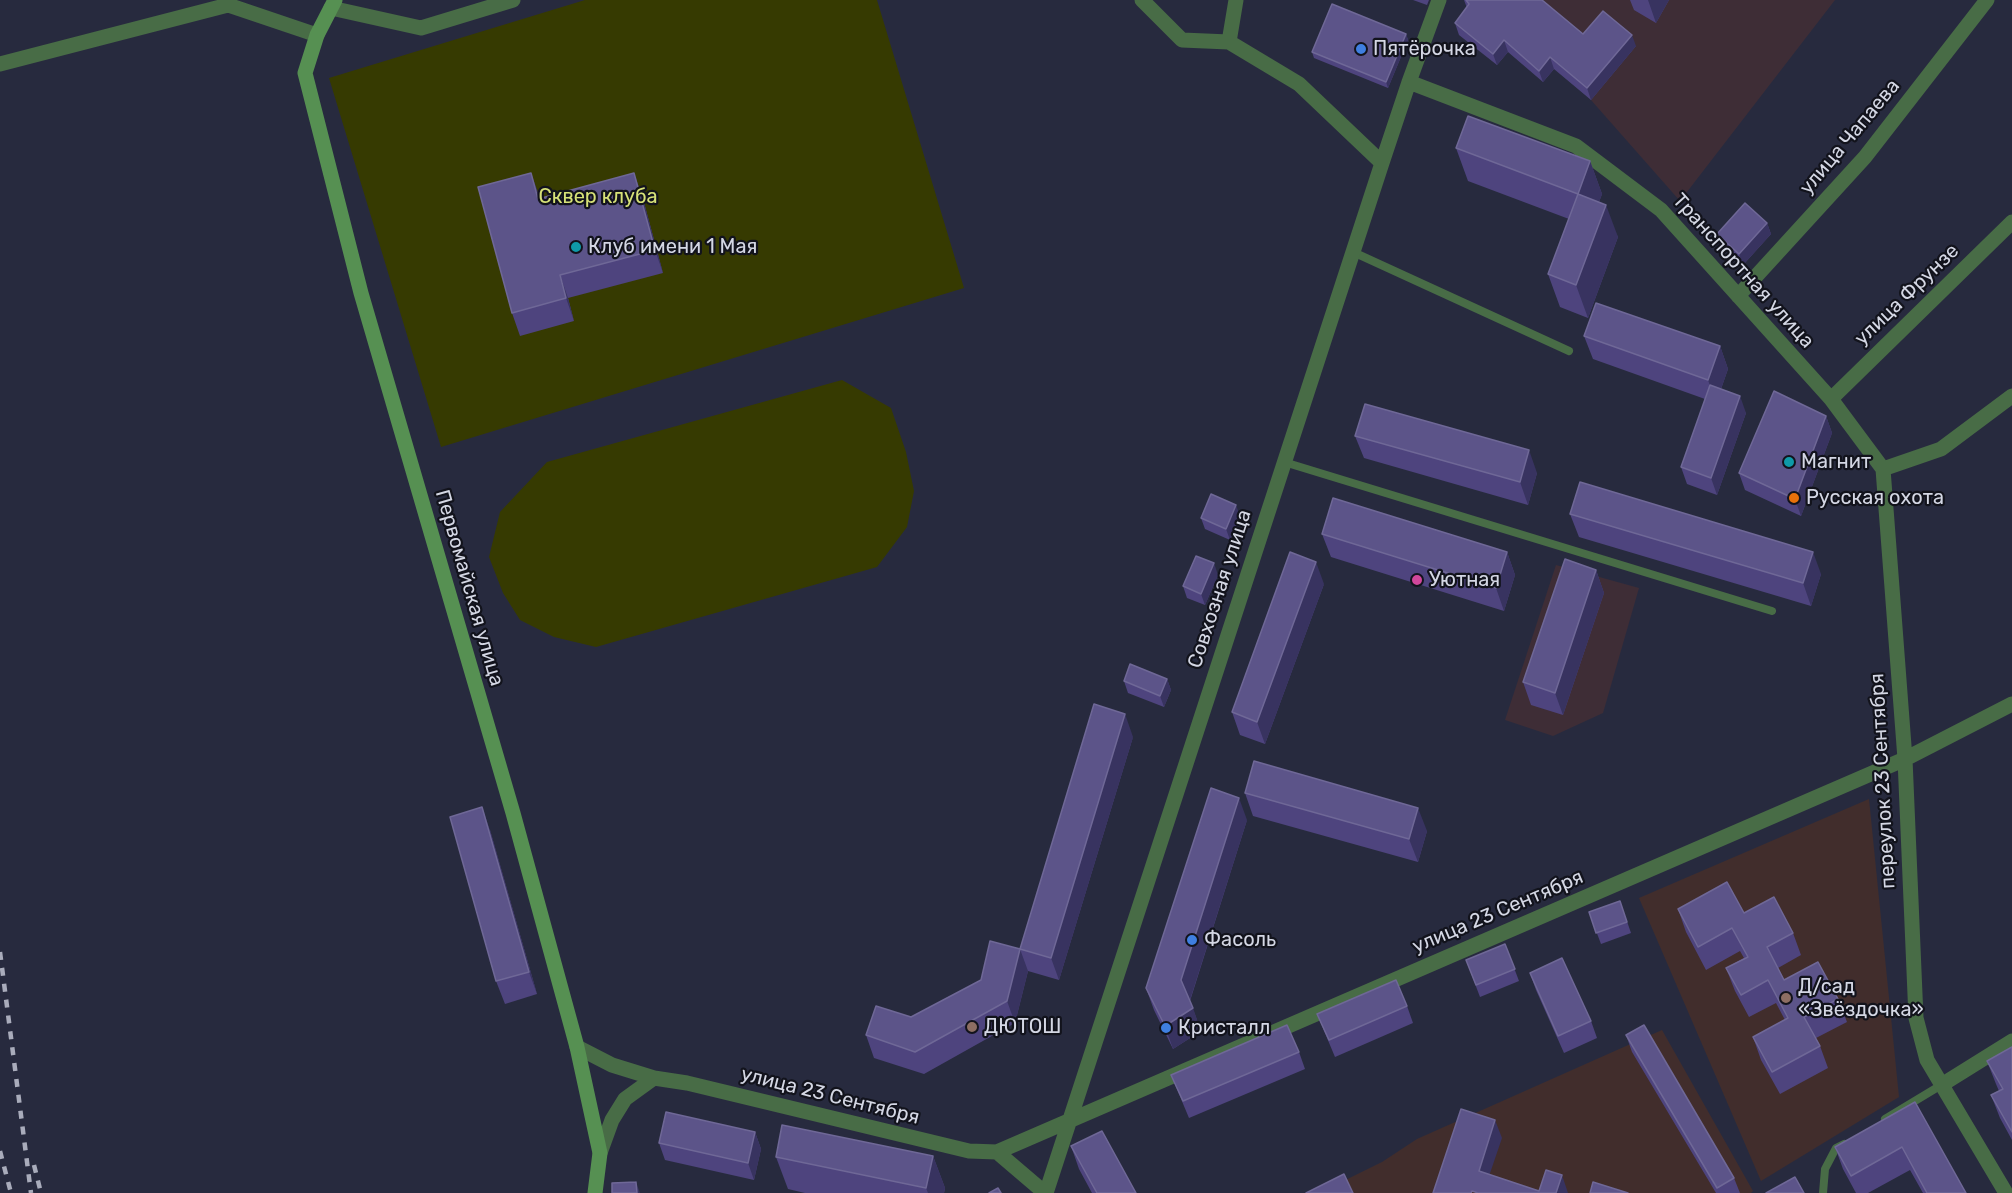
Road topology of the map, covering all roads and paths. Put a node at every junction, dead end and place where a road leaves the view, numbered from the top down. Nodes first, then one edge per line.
1 (513, 0) edge
2 (1142, 0) edge
3 (1236, 0) edge
4 (1439, 0) edge
5 (1987, 0) edge
6 (333, 4) edge
7 (317, 35) junction
8 (1228, 42) junction
9 (0, 64) edge
10 (1409, 82) junction
11 (1382, 163) junction
12 (2012, 222) edge
13 (1353, 252) junction
14 (1738, 296) junction
15 (1569, 351) dead end
16 (2012, 396) edge
17 (1831, 399) junction
18 (1284, 462) junction
19 (1883, 469) junction
20 (1772, 611) dead end
21 (2012, 704) edge
22 (1905, 759) junction
23 (2012, 1041) edge
24 (577, 1047) junction
25 (654, 1078) junction
26 (1943, 1084) junction
27 (1070, 1119) junction
28 (1875, 1125) edge
29 (1855, 1137) edge
30 (997, 1152) junction
31 (600, 1153) junction
32 (595, 1193) edge
33 (1045, 1193) edge
34 (1823, 1193) edge
35 (2006, 1193) edge

1 - 6 street
2 - 8 street
3 - 8 street
4 - 10 street, Совхозная улица
5 - 14 street, улица Чапаева
6 - 7 street, Первомайская улица
7 - 9 street
7 - 24 street, Первомайская улица
8 - 11 street
10 - 11 street, Совхозная улица
10 - 14 street, Транспортная улица
11 - 13 street, Совхозная улица
12 - 17 street, улица Фрунзе
13 - 15 lane
13 - 18 street, Совхозная улица
14 - 17 street, Транспортная улица
16 - 19 street
17 - 19 street, Транспортная улица
18 - 20 lane
18 - 27 street, Совхозная улица
19 - 22 street, переулок 23 Сентября
21 - 22 street, улица 23 Сентября
22 - 26 street, переулок 23 Сентября
22 - 27 street, улица 23 Сентября
23 - 26 street
24 - 25 street, улица 23 Сентября
24 - 31 street, Первомайская улица
25 - 30 street, улица 23 Сентября
25 - 31 street
26 - 28 lane
26 - 35 street
27 - 30 street, улица 23 Сентября
27 - 33 street, Совхозная улица
29 - 34 lane
30 - 33 street
31 - 32 street, Первомайская улица

